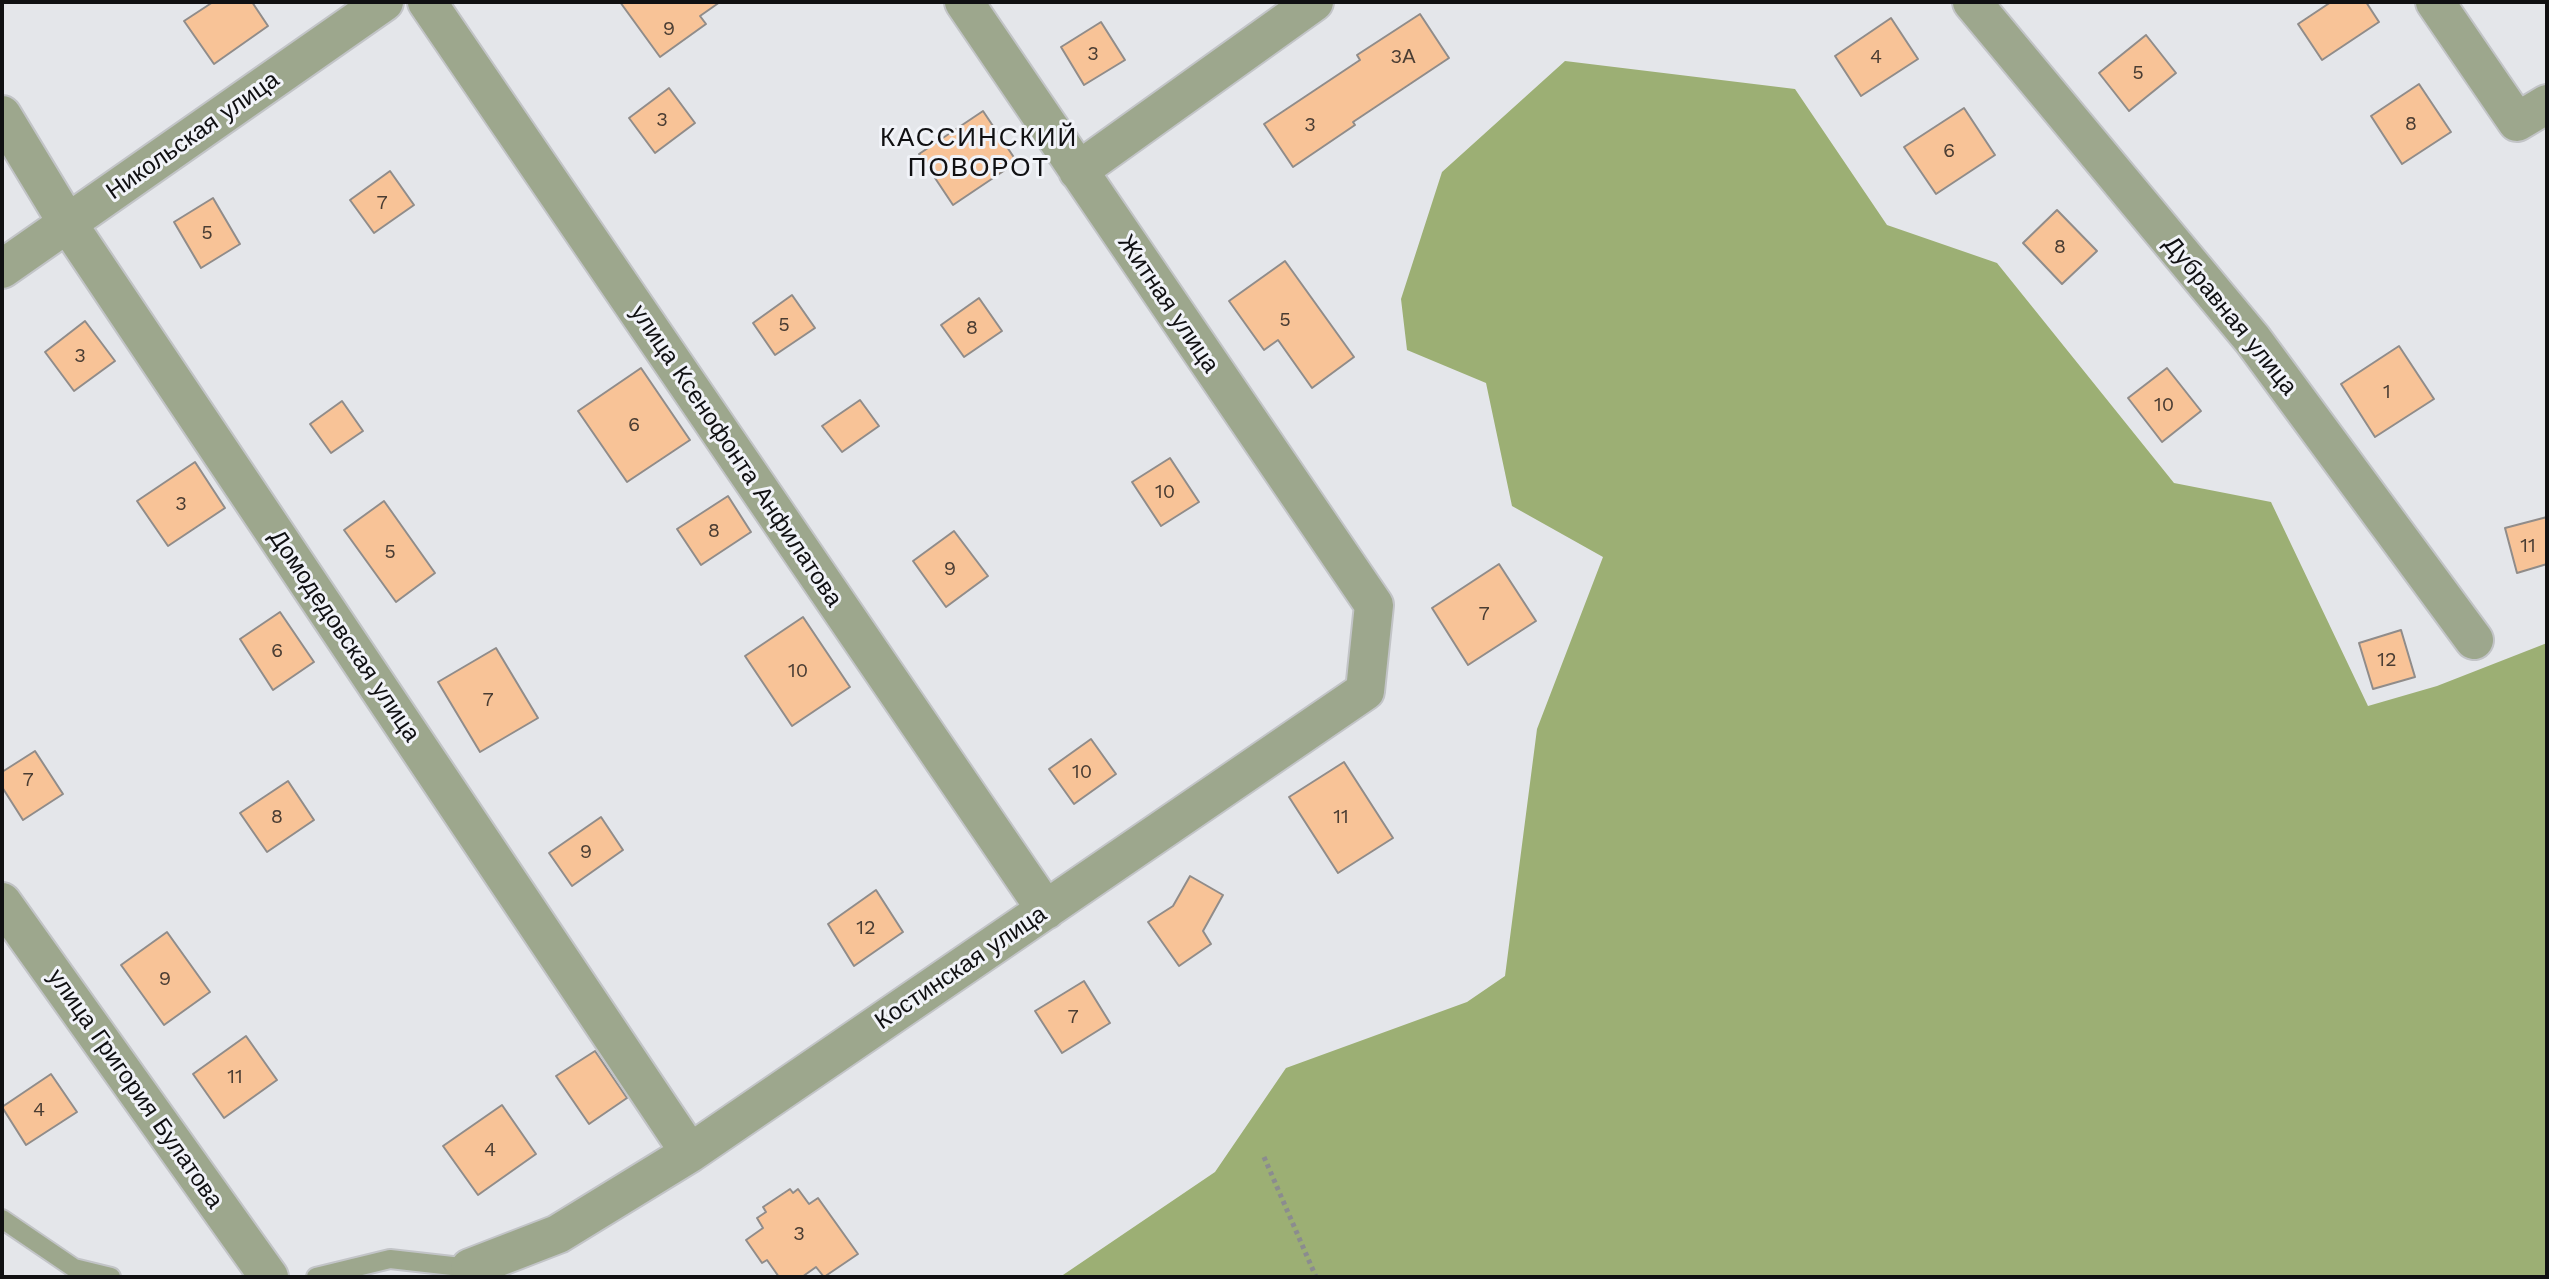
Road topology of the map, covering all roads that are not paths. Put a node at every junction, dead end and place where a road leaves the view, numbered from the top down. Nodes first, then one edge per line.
1 (384, 2) edge
2 (427, 2) edge
3 (964, 2) edge
4 (1314, 2) edge
5 (1972, 2) edge
6 (2435, 2) edge
7 (2532, 113) edge
8 (2, 115) edge
9 (1078, 171) junction
10 (68, 224) junction
11 (2, 269) edge
12 (1374, 605) joint
13 (2474, 640) dead end
14 (2, 902) edge
15 (1046, 910) junction
16 (690, 1153) junction
17 (2, 1219) edge
18 (470, 1268) joint
19 (111, 1277) edge
20 (269, 1277) edge
21 (316, 1277) edge

1 - 10 street, Никольская улица
2 - 15 street, улица Ксенофонта Анфилатова
3 - 9 street, Житная улица
4 - 9 street
5 - 13 street, Дубравная улица
6 - 7 street
8 - 10 street, Домодедовская улица
9 - 12 street, Житная улица
10 - 11 street, Никольская улица
10 - 16 street, Домодедовская улица
12 - 15 street, Костинская улица
14 - 20 street, улица Григория Булатова
15 - 16 street, Костинская улица
16 - 18 street, Костинская улица
17 - 19 lane
18 - 21 lane

